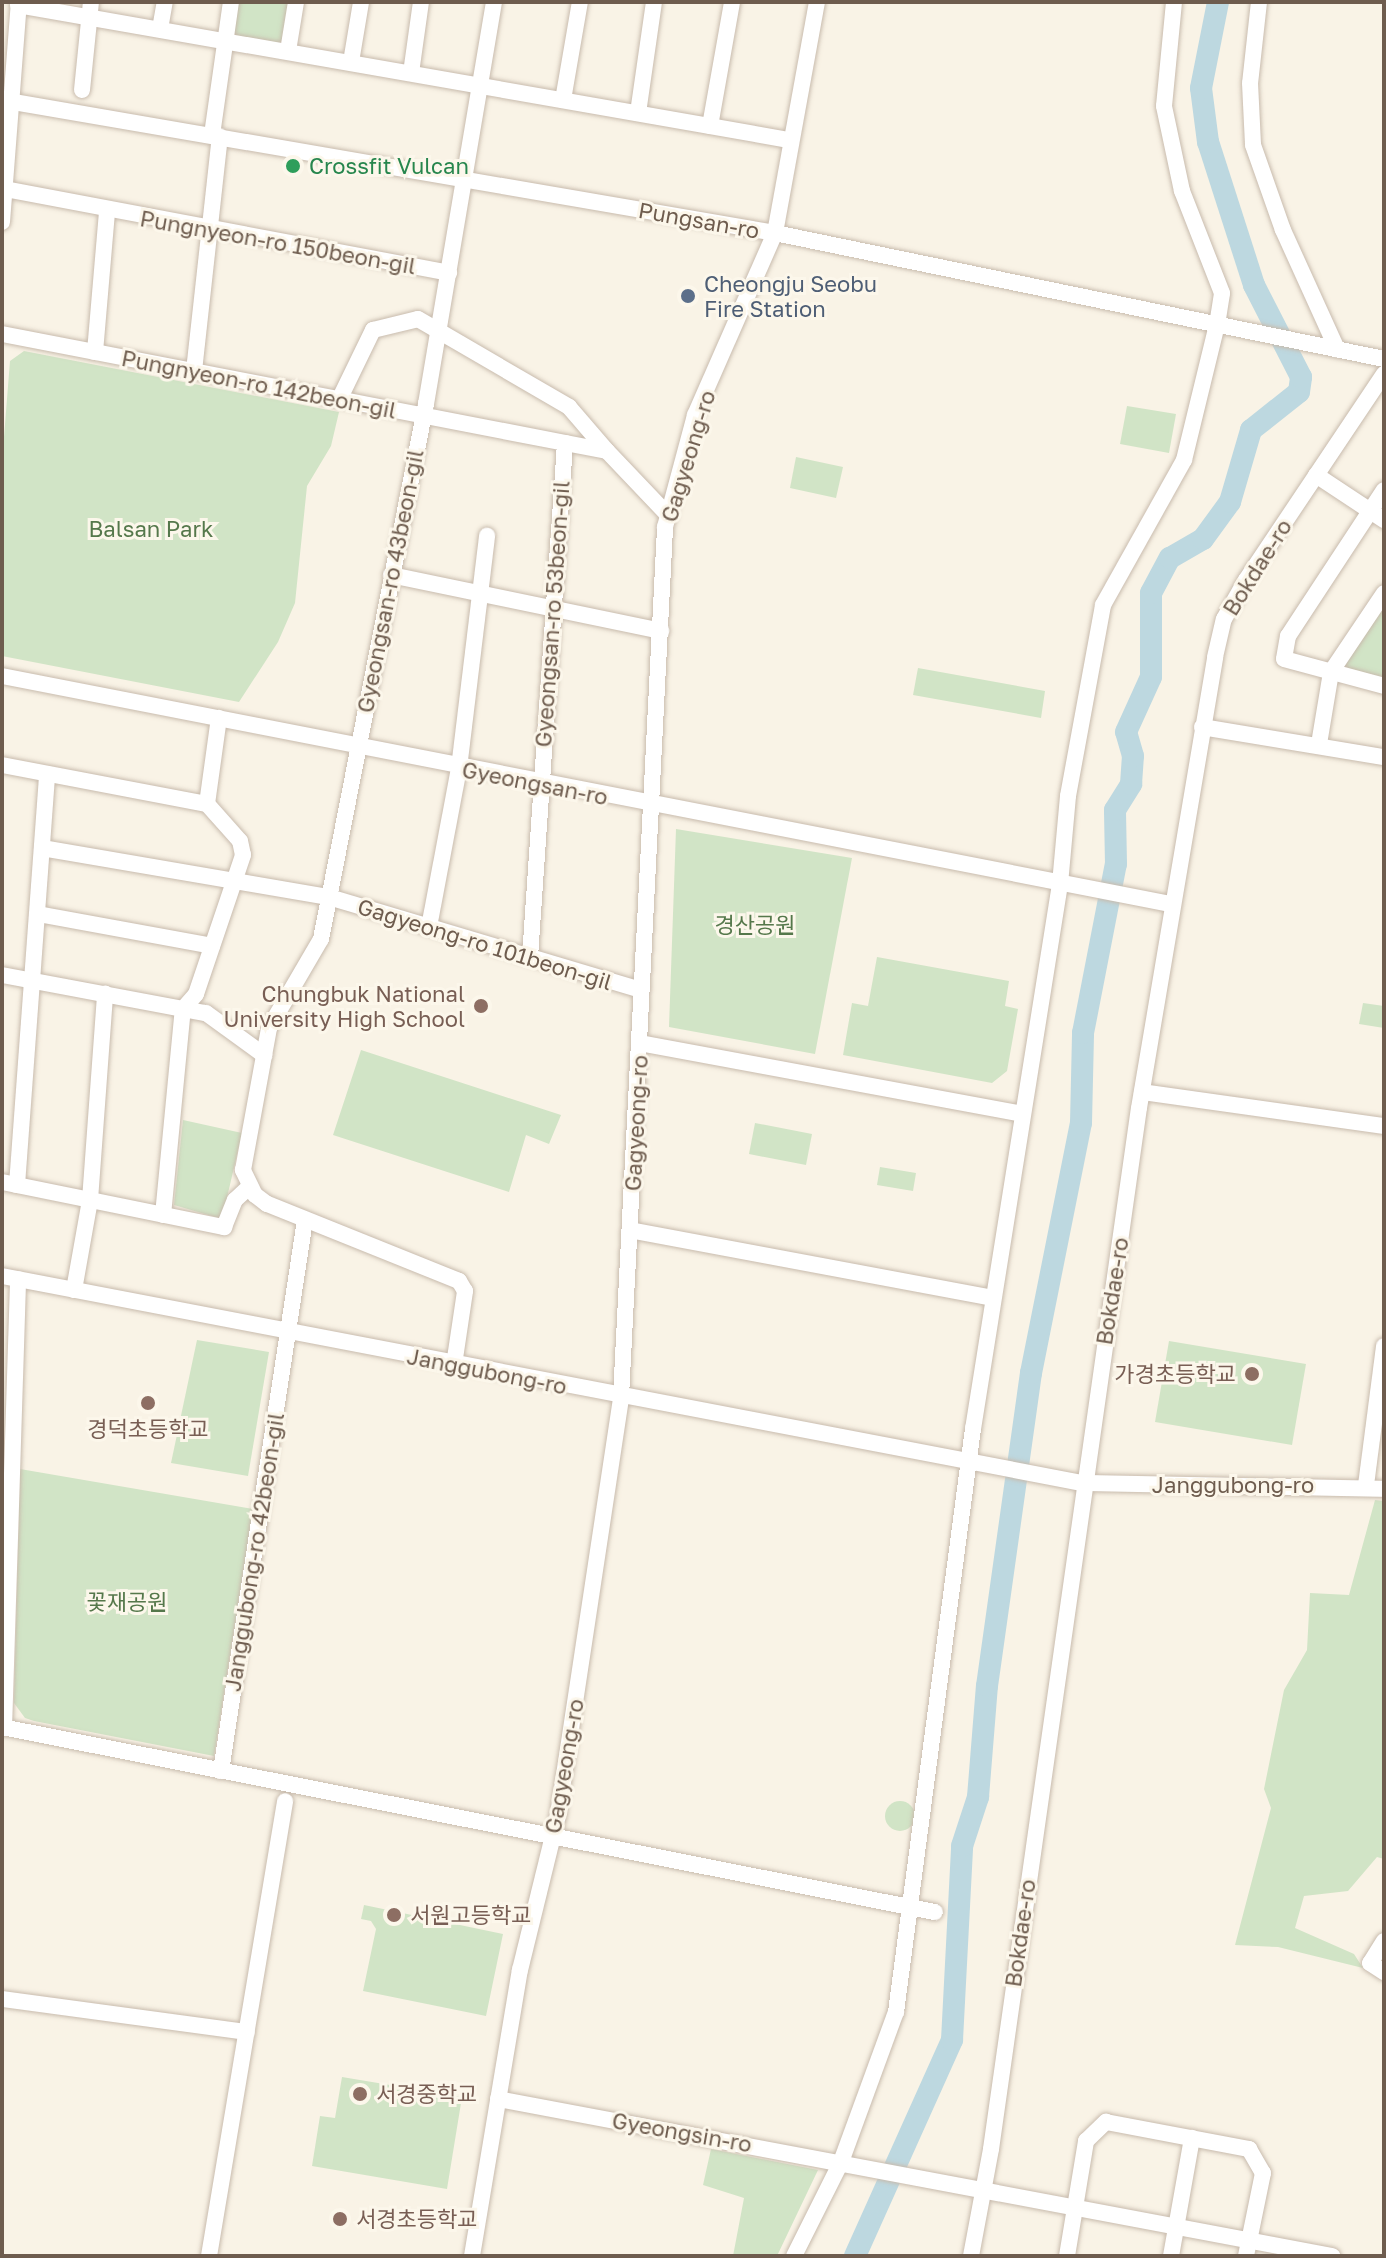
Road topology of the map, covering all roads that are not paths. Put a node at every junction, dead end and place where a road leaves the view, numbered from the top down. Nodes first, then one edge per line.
1 (165, 2) edge
2 (231, 2) edge
3 (296, 2) edge
4 (361, 2) edge
5 (421, 2) edge
6 (494, 2) edge
7 (580, 2) edge
8 (732, 2) edge
9 (817, 2) edge
10 (1174, 2) edge
11 (1259, 2) edge
12 (18, 4) edge
13 (654, 8) edge
14 (90, 10) edge
15 (160, 29) junction
16 (224, 39) junction
17 (288, 51) junction
18 (351, 62) junction
19 (411, 73) junction
20 (480, 85) junction
21 (82, 90) dead end
22 (5, 98) edge
23 (563, 100) junction
24 (638, 113) junction
25 (710, 126) junction
26 (216, 136) junction
27 (789, 140) junction
28 (465, 179) junction
29 (5, 189) junction
30 (107, 211) junction
31 (2, 222) edge
32 (209, 228) junction
33 (775, 233) junction
34 (449, 273) junction
35 (101, 284) joint
36 (1217, 325) junction
37 (439, 332) junction
38 (2, 334) edge
39 (1330, 348) junction
40 (95, 352) junction
41 (1384, 359) edge
42 (194, 371) junction
43 (1384, 374) edge
44 (339, 400) junction
45 (422, 416) junction
46 (565, 443) junction
47 (607, 451) junction
48 (1316, 475) junction
49 (1384, 490) edge
50 (1369, 511) junction
51 (669, 516) junction
52 (1384, 520) edge
53 (487, 536) dead end
54 (391, 575) junction
55 (480, 594) junction
56 (1382, 600) edge
57 (553, 609) junction
58 (661, 631) junction
59 (1331, 672) junction
60 (2, 676) edge
61 (1384, 686) edge
62 (219, 718) junction
63 (1202, 727) junction
64 (1319, 744) junction
65 (359, 747) junction
66 (1384, 757) edge
67 (2, 765) edge
68 (459, 768) junction
69 (47, 774) junction
70 (539, 784) junction
71 (207, 804) junction
72 (649, 805) junction
73 (42, 848) junction
74 (233, 884) junction
75 (1064, 884) junction
76 (329, 897) junction
77 (1171, 904) junction
78 (38, 914) junction
79 (429, 927) junction
80 (212, 946) junction
81 (530, 957) junction
82 (2, 975) edge
83 (32, 980) junction
84 (640, 990) junction
85 (105, 994) junction
86 (183, 1009) junction
87 (640, 1043) junction
88 (264, 1055) junction
89 (1142, 1092) junction
90 (1022, 1114) junction
91 (1384, 1126) edge
92 (10, 1184) edge
93 (249, 1187) junction
94 (90, 1200) junction
95 (163, 1215) junction
96 (305, 1220) junction
97 (630, 1230) junction
98 (10, 1277) edge
99 (74, 1290) junction
100 (993, 1298) junction
101 (288, 1333) junction
102 (1384, 1346) edge
103 (454, 1365) junction
104 (621, 1397) junction
105 (970, 1464) junction
106 (7, 1475) edge
107 (1082, 1483) junction
108 (1366, 1485) junction
109 (1384, 1489) edge
110 (3, 1728) edge
111 (221, 1771) junction
112 (285, 1801) dead end
113 (552, 1836) junction
114 (909, 1907) junction
115 (935, 1912) dead end
116 (1384, 1941) edge
117 (1384, 1972) edge
118 (2, 1999) edge
119 (247, 2032) junction
120 (498, 2099) junction
121 (1192, 2138) junction
122 (841, 2162) junction
123 (984, 2188) junction
124 (1075, 2206) junction
125 (1176, 2226) junction
126 (1248, 2248) edge
127 (209, 2256) edge
128 (472, 2256) edge
129 (794, 2256) edge
130 (971, 2256) edge
131 (1067, 2256) edge
132 (1171, 2256) edge
133 (1332, 2256) edge

1 - 15 street
2 - 16 street
3 - 17 street
4 - 18 street
5 - 19 street
6 - 20 street, Gyeongsan-ro 43beon-gil
7 - 23 street
8 - 25 street
9 - 27 street, Gagyeong-ro
10 - 36 street
11 - 39 street
12 - 14 street
12 - 22 street
13 - 24 street
14 - 15 street
14 - 21 street
15 - 16 street
16 - 17 street
16 - 26 street
17 - 18 street
18 - 19 street
19 - 20 street
20 - 23 street
20 - 28 street, Gyeongsan-ro 43beon-gil
22 - 26 street, Pungsan-ro
22 - 29 street
23 - 24 street
24 - 25 street
25 - 27 street
26 - 28 street, Pungsan-ro
26 - 32 street
27 - 33 street, Gagyeong-ro
28 - 33 street, Pungsan-ro
28 - 34 street, Gyeongsan-ro 43beon-gil
29 - 30 street, Pungnyeon-ro 150beon-gil
29 - 31 street
30 - 32 street, Pungnyeon-ro 150beon-gil
30 - 35 street, Pungnyeon-ro 150beon-gil
32 - 34 street, Pungnyeon-ro 150beon-gil
32 - 42 street
33 - 36 street, Pungsan-ro
33 - 51 street, Gagyeong-ro
34 - 37 street, Gyeongsan-ro 43beon-gil
35 - 40 street, Pungnyeon-ro 142beon-gil
36 - 39 street, Pungsan-ro
36 - 75 street
37 - 44 street
37 - 45 street, Gyeongsan-ro 43beon-gil
37 - 47 street
38 - 40 street, Pungnyeon-ro 142beon-gil
39 - 41 street, Pungsan-ro
40 - 42 street, Pungnyeon-ro 142beon-gil
42 - 44 street, Pungnyeon-ro 142beon-gil
43 - 48 street, Bokdae-ro
44 - 45 street, Pungnyeon-ro 142beon-gil
45 - 46 street, Pungnyeon-ro 142beon-gil
45 - 54 street, Gyeongsan-ro 43beon-gil
46 - 47 street, Pungnyeon-ro 142beon-gil
46 - 57 street, Gyeongsan-ro 53beon-gil
47 - 51 street
48 - 50 street
48 - 63 street, Bokdae-ro
49 - 50 street
50 - 52 street
50 - 59 street
51 - 58 street, Gagyeong-ro
53 - 55 street
54 - 55 street
54 - 65 street, Gyeongsan-ro 43beon-gil
55 - 57 street
55 - 68 street
56 - 59 street
57 - 58 street
57 - 70 street, Gyeongsan-ro 53beon-gil
58 - 72 street, Gagyeong-ro
59 - 61 street
59 - 64 street
60 - 62 street, Gyeongsan-ro
62 - 65 street, Gyeongsan-ro
62 - 71 street
63 - 64 street
63 - 77 street, Bokdae-ro
64 - 66 street
65 - 68 street, Gyeongsan-ro
65 - 76 street, Gyeongsan-ro 43beon-gil
67 - 69 street
68 - 70 street, Gyeongsan-ro
68 - 79 street
69 - 71 street
69 - 73 street
70 - 72 street, Gyeongsan-ro
70 - 81 street, Gyeongsan-ro 53beon-gil
71 - 74 street
72 - 75 street, Gyeongsan-ro
72 - 84 street, Gagyeong-ro
73 - 74 street, Gagyeong-ro 101beon-gil
73 - 78 street
74 - 76 street, Gagyeong-ro 101beon-gil
74 - 80 street
75 - 77 street, Gyeongsan-ro
75 - 90 street
76 - 79 street, Gagyeong-ro 101beon-gil
76 - 88 street, Gyeongsan-ro 43beon-gil
77 - 89 street, Bokdae-ro
78 - 80 street
78 - 83 street
79 - 81 street, Gagyeong-ro 101beon-gil
80 - 86 street
81 - 84 street, Gagyeong-ro 101beon-gil
82 - 83 street
83 - 85 street
83 - 92 street
84 - 87 street, Gagyeong-ro
85 - 86 street
85 - 94 street
86 - 88 street
86 - 95 street
87 - 90 street
87 - 97 street, Gagyeong-ro
88 - 93 street, Gyeongsan-ro 43beon-gil
89 - 91 street
89 - 107 street, Bokdae-ro
90 - 100 street
92 - 94 street
93 - 95 street
93 - 96 street
94 - 95 street
94 - 99 street
96 - 101 street, Janggubong-ro 42beon-gil
96 - 103 street
97 - 100 street
97 - 104 street, Gagyeong-ro
98 - 99 street, Janggubong-ro
98 - 106 street
99 - 101 street, Janggubong-ro
100 - 105 street
101 - 103 street, Janggubong-ro
101 - 111 street, Janggubong-ro 42beon-gil
102 - 108 street
103 - 104 street, Janggubong-ro
104 - 105 street, Janggubong-ro
104 - 113 street, Gagyeong-ro
105 - 107 street, Janggubong-ro
105 - 114 street
106 - 110 street
107 - 108 street, Janggubong-ro
107 - 123 street, Bokdae-ro
108 - 109 street, Janggubong-ro
110 - 111 street
111 - 113 street
112 - 119 street
113 - 114 street
113 - 120 street, Gagyeong-ro
114 - 115 street
114 - 122 street
116 - 117 street
118 - 119 street
119 - 127 street
120 - 122 street, Gyeongsin-ro
120 - 128 street, Gagyeong-ro
121 - 124 street
121 - 125 street
121 - 126 street
122 - 123 street, Gyeongsin-ro
122 - 129 street
123 - 124 street
123 - 130 street, Bokdae-ro
124 - 125 street
124 - 131 street
125 - 126 street
125 - 132 street
126 - 133 street

